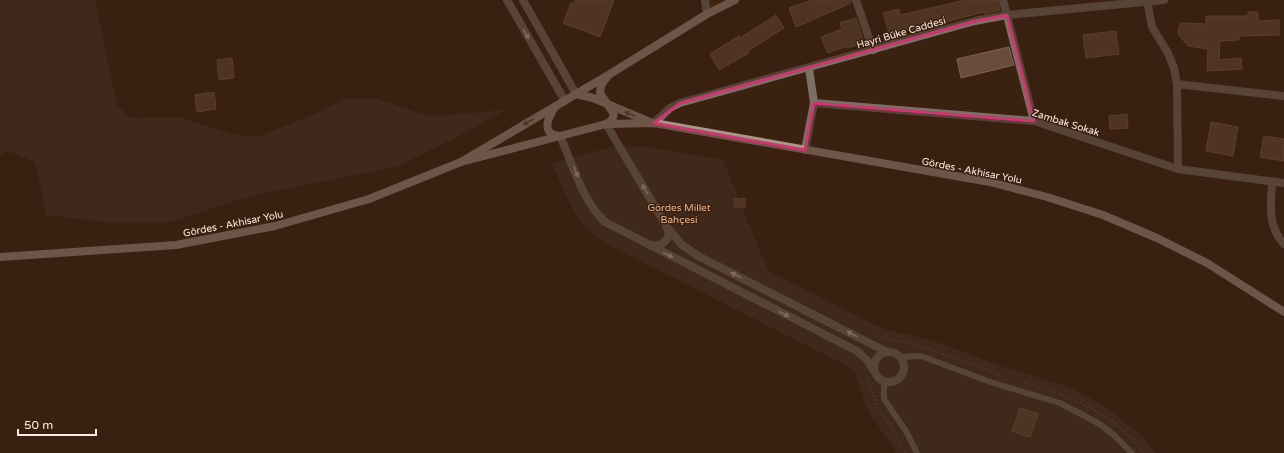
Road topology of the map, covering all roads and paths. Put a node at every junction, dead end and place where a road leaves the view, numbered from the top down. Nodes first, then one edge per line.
1 (507, 0) edge
2 (523, 0) edge
3 (705, 0) edge
4 (735, 0) edge
5 (856, 0) edge
6 (1003, 0) edge
7 (1164, 0) edge
8 (1147, 1) edge
9 (707, 14) junction
10 (1007, 15) junction
11 (873, 50) junction
12 (810, 68) junction
13 (610, 74) junction
14 (1177, 84) junction
15 (576, 94) junction
16 (1284, 96) edge
17 (565, 101) junction
18 (814, 103) junction
19 (606, 104) junction
20 (555, 106) junction
21 (1034, 121) junction
22 (606, 124) junction
23 (654, 124) junction
24 (560, 136) junction
25 (806, 150) junction
26 (461, 162) junction
27 (1178, 169) junction
28 (1272, 182) junction
29 (1284, 183) edge
30 (667, 227) junction
31 (1284, 244) edge
32 (649, 245) junction
33 (0, 257) edge
34 (1284, 312) edge
35 (871, 334) dead end
36 (887, 352) junction
37 (900, 357) junction
38 (874, 371) junction
39 (1004, 377) dead end
40 (1018, 381) dead end
41 (884, 382) junction
42 (917, 453) edge
43 (1132, 453) edge
44 (1145, 453) edge

1 -> 17 street
2 - 15 street
3 - 9 street
4 - 9 main road, Gördes - Akhisar Yolu
5 - 11 street
6 - 10 street
7 - 8 street, Hayri Büke Caddesi
8 - 10 street, Hayri Büke Caddesi
8 - 14 street
9 - 13 main road, Gördes - Akhisar Yolu
10 - 11 street, Hayri Büke Caddesi
10 - 21 street
11 - 12 street, Hayri Büke Caddesi
12 - 18 street
12 - 23 street, Hayri Büke Caddesi
13 - 15 main road, Gördes - Akhisar Yolu
13 - 19 main road
14 - 16 street
14 - 27 street
15 - 17 main road, Gördes - Akhisar Yolu
15 - 19 main road, Gördes - Akhisar Yolu
17 - 20 main road, Gördes - Akhisar Yolu
18 - 21 street, Zambak Sokak
18 - 25 street
19 - 22 main road
23 -> 19 main road, Gördes - Akhisar Yolu
20 - 24 main road
20 -> 26 main road, Gördes - Akhisar Yolu
21 - 27 street, Zambak Sokak
22 - 23 main road, Gördes - Akhisar Yolu
22 - 24 main road, Gördes - Akhisar Yolu
30 -> 22 street
23 - 25 main road, Gördes - Akhisar Yolu
24 - 26 main road, Gördes - Akhisar Yolu
24 -> 32 street
25 - 34 main road, Gördes - Akhisar Yolu
26 - 33 main road, Gördes - Akhisar Yolu
27 - 28 street, Zambak Sokak
28 - 29 street, Zambak Sokak
28 - 31 street
30 - 32 street
36 -> 30 street
32 -> 38 street
35 - 39 path
36 - 37 street
36 - 38 street
37 - 41 street
37 - 43 lane
38 - 41 street
40 - 44 path
41 - 42 lane

